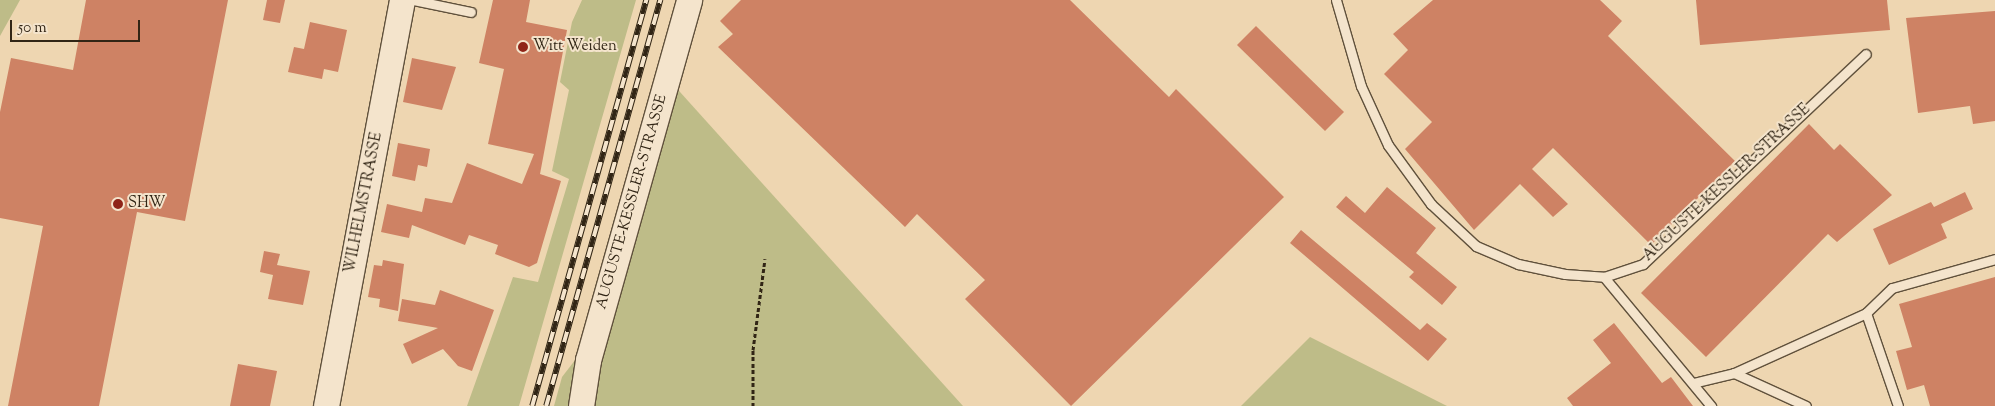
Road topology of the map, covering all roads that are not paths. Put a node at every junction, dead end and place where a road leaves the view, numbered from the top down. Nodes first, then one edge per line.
1 (402, 0) edge
2 (413, 0) edge
3 (689, 0) edge
4 (1336, 0) edge
5 (471, 12) dead end
6 (1866, 54) dead end
7 (1995, 259) edge
8 (1604, 277) junction
9 (1866, 313) junction
10 (1734, 373) junction
11 (1694, 384) junction
12 (326, 406) edge
13 (581, 406) edge
14 (1711, 406) edge
15 (1806, 406) edge
16 (1898, 406) edge

1 - 12 street, WILHELMSTRASSE
2 - 5 lane
3 - 13 street, AUGUSTE-KESSLER-STRASSE
4 - 8 lane, AUGUSTE-KESSLER-STRASSE
6 - 8 lane, AUGUSTE-KESSLER-STRASSE
7 - 9 lane
8 - 11 lane
9 - 10 lane
9 - 16 lane
10 - 11 lane
10 - 15 lane
11 - 14 lane

